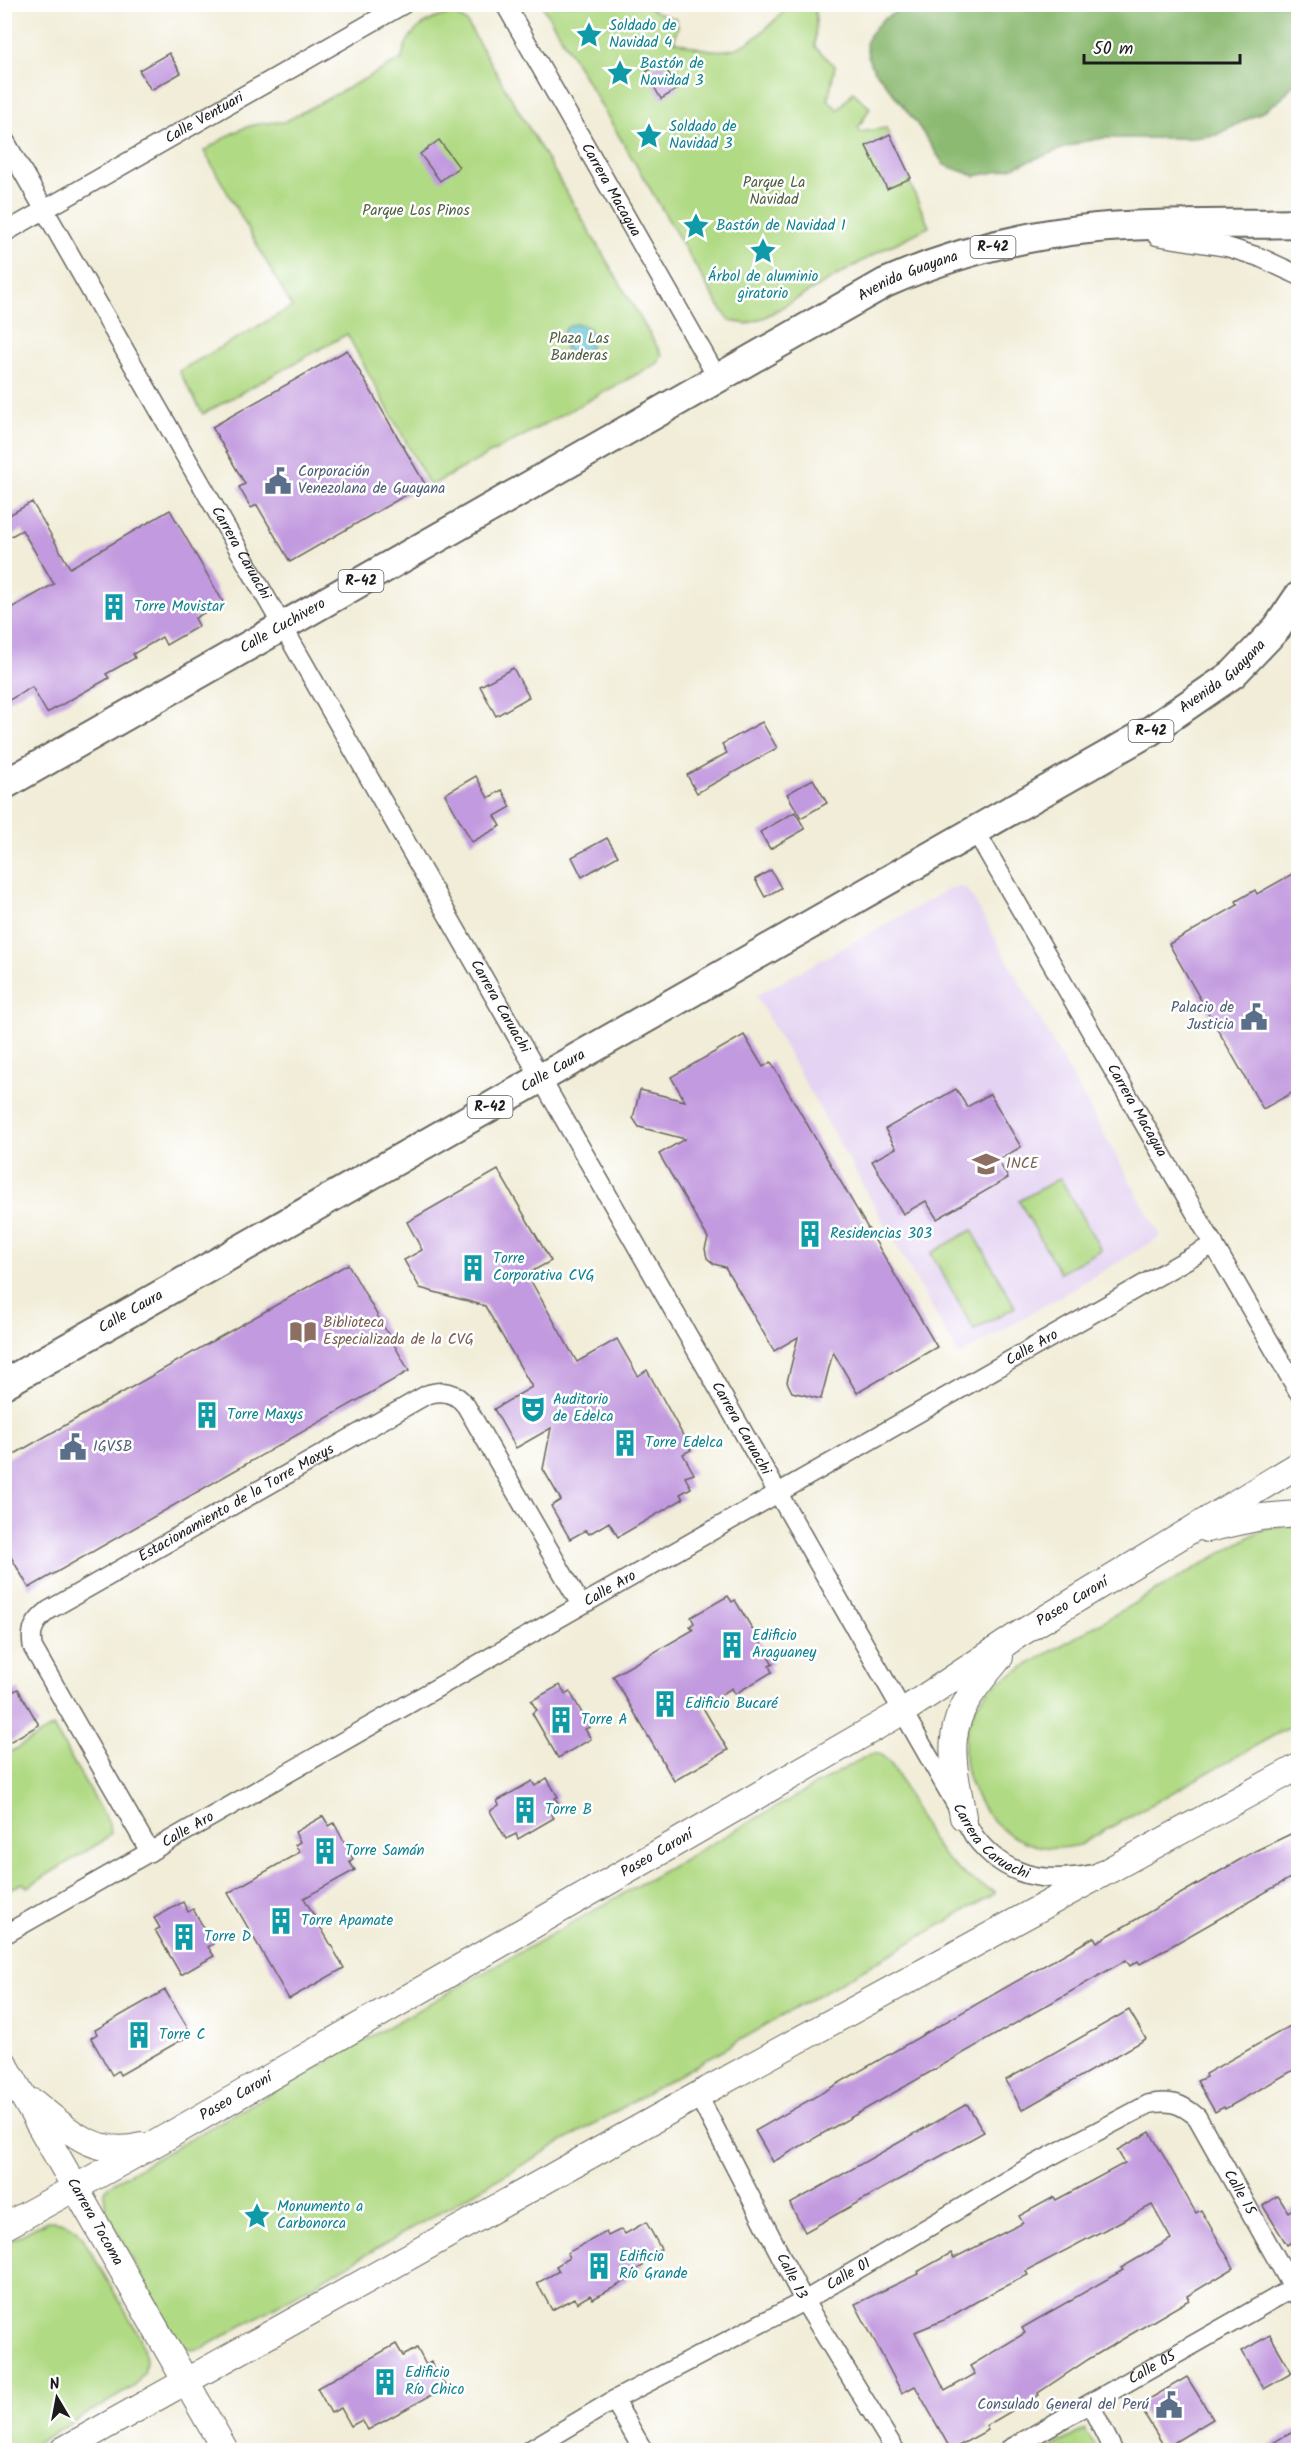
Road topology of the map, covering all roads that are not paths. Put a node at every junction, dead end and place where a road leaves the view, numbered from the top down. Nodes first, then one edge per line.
1 (404, 4) edge
2 (505, 4) edge
3 (4, 139) edge
4 (45, 210) junction
5 (1299, 223) edge
6 (1097, 228) junction
7 (4, 233) edge
8 (1299, 275) edge
9 (717, 378) junction
10 (1299, 597) edge
11 (283, 626) junction
12 (4, 785) edge
13 (975, 830) junction
14 (541, 1078) junction
15 (1214, 1244) junction
16 (4, 1384) edge
17 (1299, 1391) edge
18 (1299, 1465) edge
19 (778, 1493) junction
20 (1299, 1514) edge
21 (1184, 1535) junction
22 (581, 1605) junction
23 (1018, 1635) junction
24 (902, 1712) junction
25 (1299, 1767) edge
26 (963, 1817) junction
27 (150, 1852) junction
28 (1110, 1870) junction
29 (4, 1935) edge
30 (4, 2063) edge
31 (21, 2092) junction
32 (698, 2095) junction
33 (1167, 2101) joint
34 (158, 2142) junction
35 (75, 2186) junction
36 (4, 2227) edge
37 (1297, 2290) edge
38 (804, 2301) junction
39 (187, 2380) junction
40 (614, 2400) junction
41 (1090, 2404) junction
42 (63, 2451) edge
43 (225, 2451) edge
44 (530, 2451) edge
45 (643, 2451) edge
46 (895, 2451) edge
47 (1008, 2451) edge
48 (1113, 2451) edge

1 - 4 street, Calle Ventuari
2 - 9 street, Carrera Macagua
3 - 4 street, Carrera Caruachi
4 - 7 street, Calle Ventuari
4 - 11 street, Carrera Caruachi
5 - 6 main road, Avenida Guayana / R-42
6 - 8 street
6 - 9 main road, Avenida Guayana / R-42
9 - 11 main road, Calle Cuchivero / R-42
10 - 13 main road, Avenida Guayana / R-42
11 - 12 main road, Calle Cuchivero / R-42
11 - 14 street, Carrera Caruachi
13 - 14 main road, Calle Caura / R-42
13 - 15 street, Carrera Macagua
14 - 16 main road, Calle Caura / R-42
14 - 19 street, Carrera Caruachi
15 - 17 street, Carrera Macagua
15 - 19 street, Calle Aro
18 - 21 street, Paseo Caroní
19 - 22 street, Calle Aro
19 - 24 street, Carrera Caruachi
20 - 21 street
21 - 23 street, Paseo Caroní
22 - 27 street, Calle Aro
22 - 27 street, Estacionamiento de la Torre Maxys
23 - 24 street, Paseo Caroní
23 - 26 street
24 - 26 street, Carrera Caruachi
24 - 34 street, Paseo Caroní
25 - 28 street
26 - 28 street, Carrera Caruachi
27 - 29 street, Calle Aro
28 - 32 street
30 - 31 street, Carrera Tocoma
31 - 34 street
31 - 35 street, Carrera Tocoma
32 - 38 street, Calle 13
32 - 39 street
33 - 37 street, Calle 15
33 - 38 street, Calle 01
34 - 35 street, Paseo Caroní
35 - 36 street, Paseo Caroní
35 - 39 street, Carrera Tocoma
37 - 41 street, Calle 05
38 - 40 street, Calle 01
38 - 46 street, Calle 13
39 - 42 street
39 - 43 street, Carrera Tocoma
40 - 44 street, Calle 01
40 - 45 street
41 - 47 street, Calle 05
41 - 48 street

